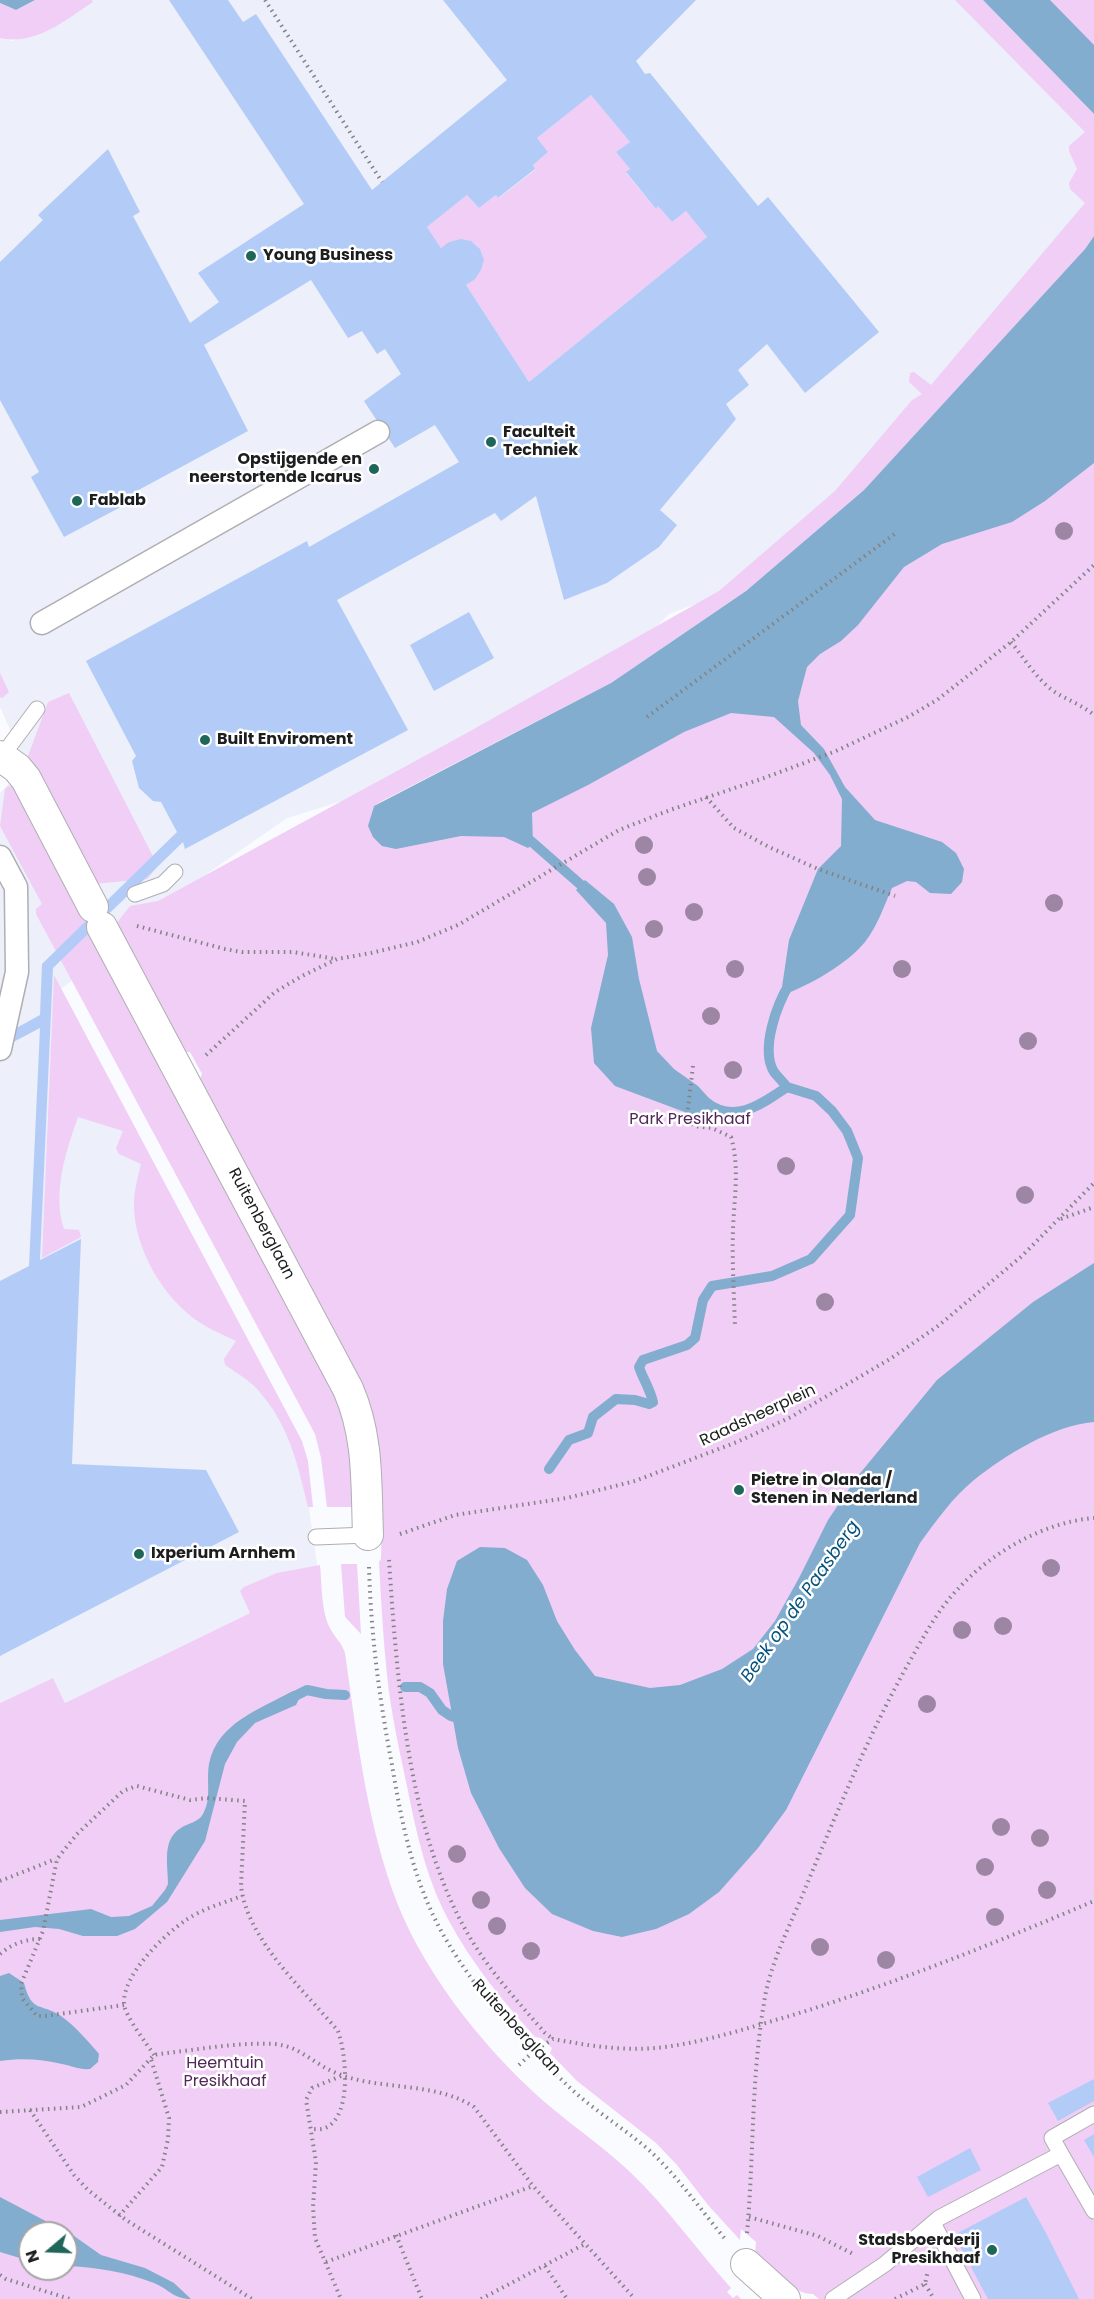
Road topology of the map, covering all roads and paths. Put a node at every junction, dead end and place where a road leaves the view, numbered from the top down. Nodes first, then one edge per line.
1 (265, 0) edge
2 (382, 182) dead end
3 (378, 432) dead end
4 (896, 533) dead end
5 (1094, 565) edge
6 (42, 623) dead end
7 (1011, 642) junction
8 (37, 710) dead end
9 (1094, 715) edge
10 (647, 717) dead end
11 (0, 755) edge
12 (706, 797) junction
13 (0, 857) edge
14 (175, 872) dead end
15 (135, 894) dead end
16 (896, 896) dead end
17 (97, 917) junction
18 (337, 959) junction
19 (0, 1049) edge
20 (693, 1066) dead end
21 (183, 1080) junction
22 (1094, 1183) edge
23 (1094, 1207) edge
24 (1060, 1220) junction
25 (735, 1327) dead end
26 (1094, 1518) edge
27 (377, 1535) junction
28 (316, 1537) dead end
29 (57, 1859) junction
30 (0, 1881) edge
31 (242, 1896) junction
32 (1094, 1901) edge
33 (41, 1939) junction
34 (0, 1954) edge
35 (124, 2005) junction
36 (761, 2024) junction
37 (553, 2039) junction
38 (534, 2050) junction
39 (153, 2057) junction
40 (519, 2065) dead end
41 (345, 2075) junction
42 (30, 2110) junction
43 (0, 2112) edge
44 (1094, 2114) edge
45 (311, 2129) junction
46 (1061, 2154) junction
47 (534, 2186) junction
48 (1094, 2211) edge
49 (120, 2216) junction
50 (749, 2217) junction
51 (933, 2223) junction
52 (396, 2235) junction
53 (585, 2244) junction
54 (945, 2244) junction
55 (326, 2262) junction
56 (746, 2264) junction
57 (545, 2266) junction
58 (879, 2267) junction
59 (0, 2275) edge
60 (925, 2284) junction
61 (70, 2299) edge
62 (252, 2299) edge
63 (341, 2299) edge
64 (422, 2299) edge
65 (481, 2299) edge
66 (567, 2299) edge
67 (635, 2299) edge
68 (785, 2299) edge
69 (833, 2299) edge
70 (895, 2299) edge
71 (934, 2299) edge
72 (973, 2299) edge

1 - 2 path
3 - 6 street
4 - 10 path
5 - 7 path
7 - 9 path
7 - 12 path
8 - 11 lane
11 - 17 street, Ruitenberglaan
12 - 16 path
12 - 18 path
13 - 19 street
14 - 15 lane
17 - 18 path
17 - 21 street, Ruitenberglaan
18 - 21 path
20 - 25 path
21 - 27 street, Ruitenberglaan
22 - 24 path, Raadsheerplein
23 - 24 path
24 - 27 path, Raadsheerplein
26 - 36 path
27 - 28 lane
27 - 37 path
27 - 38 path, Ruitenberglaan
29 - 30 path
29 - 31 path
29 - 33 path
31 - 35 path
31 - 41 path
32 - 36 path
33 - 34 path
33 - 35 path
35 - 39 path
36 - 37 path
36 - 50 path
37 - 38 path
38 - 40 path
38 - 56 path, Ruitenberglaan
39 - 41 path
39 - 42 path
39 - 49 path
41 - 45 path
41 - 45 path
41 - 47 path
42 - 43 path
42 - 49 path
44 - 46 lane
45 - 55 path
46 - 48 lane
46 - 51 lane
47 - 52 path
47 - 53 path
49 - 62 path
50 - 56 path
50 - 58 path
51 - 54 lane
51 - 58 lane
52 - 55 path
52 - 64 path
53 - 57 path
53 - 67 path
54 - 60 path
54 - 72 lane
55 - 63 path
56 - 68 street
57 - 65 path
57 - 66 path
58 - 69 lane
59 - 61 path
60 - 70 path
60 - 71 path

